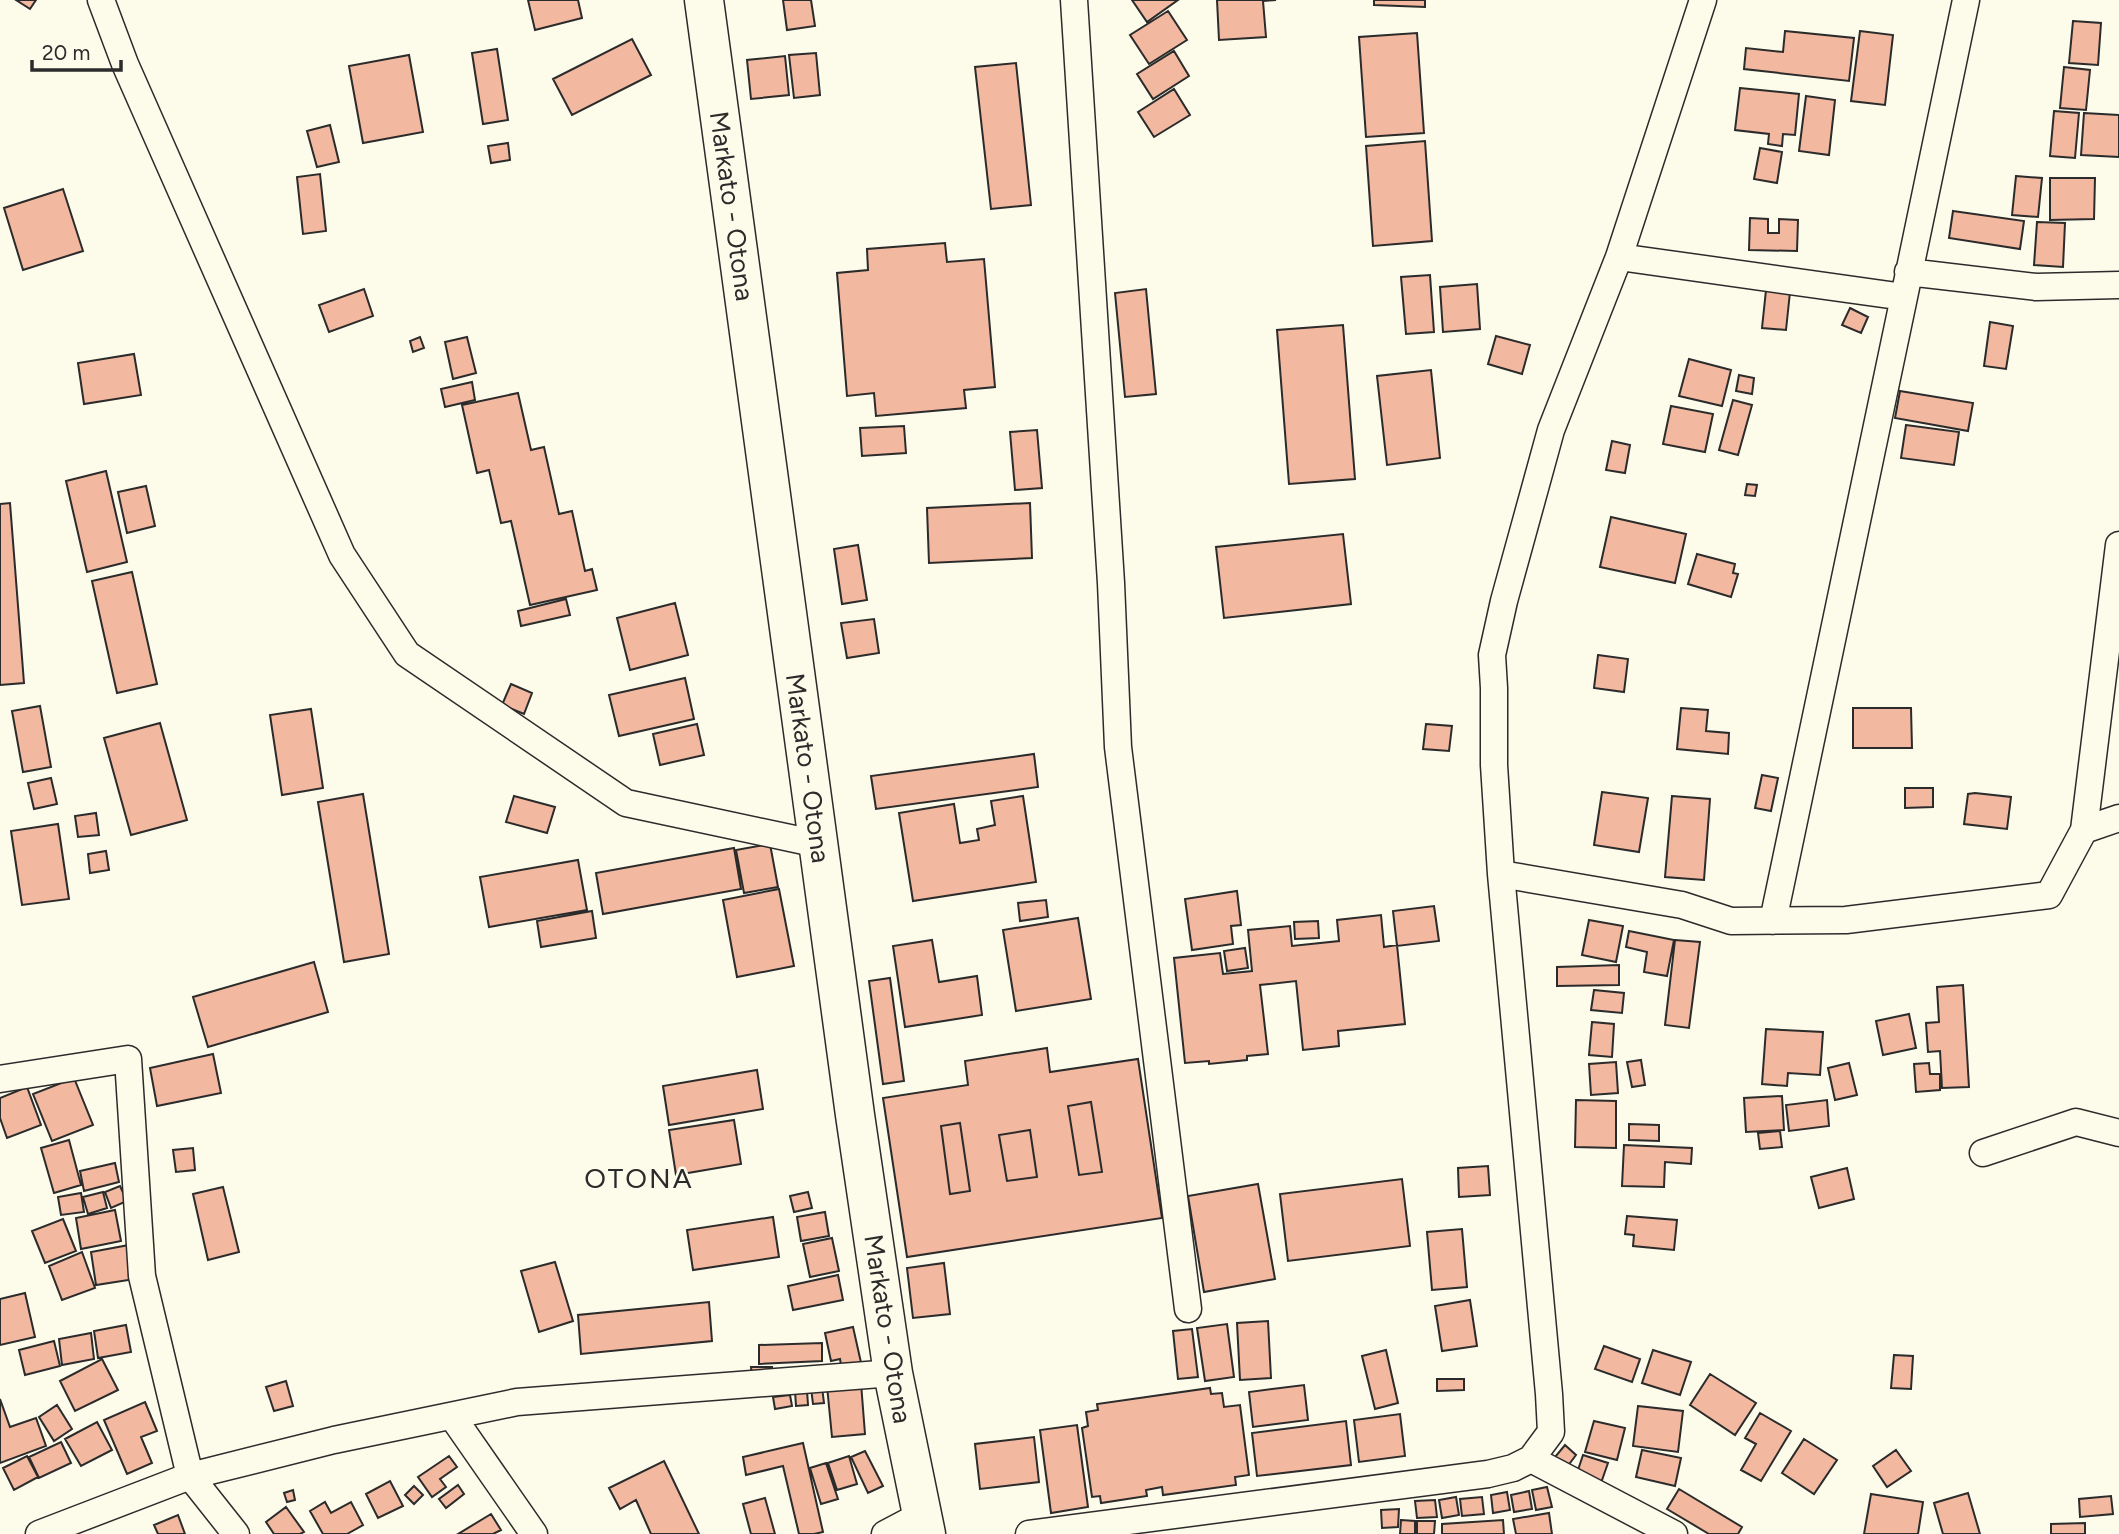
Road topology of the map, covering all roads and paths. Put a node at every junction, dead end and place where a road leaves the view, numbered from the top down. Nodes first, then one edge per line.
1 (100, 0) edge
2 (704, 0) edge
3 (1074, 0) edge
4 (1703, 0) edge
5 (1966, 0) edge
6 (1619, 257) junction
7 (1906, 284) junction
8 (2119, 285) edge
9 (2119, 545) edge
10 (2119, 818) edge
11 (2084, 830) junction
12 (818, 844) junction
13 (1501, 874) junction
14 (1773, 920) junction
15 (0, 1079) edge
16 (2119, 1133) edge
17 (1983, 1153) dead end
18 (1188, 1309) dead end
19 (893, 1373) junction
20 (452, 1416) junction
21 (1531, 1459) junction
22 (190, 1476) junction
23 (923, 1524) edge
24 (1088, 1530) edge
25 (39, 1534) edge
26 (236, 1534) edge
27 (534, 1534) edge
28 (885, 1534) edge
29 (1029, 1534) edge
30 (1674, 1534) edge

1 - 12 street
2 - 12 main road, Markato - Otona
3 - 18 street
4 - 6 street
5 - 7 street
6 - 7 street
6 - 13 street
7 - 8 street
7 - 14 street
9 - 11 street
10 - 11 street
11 - 14 street
12 - 19 main road, Markato - Otona
13 - 14 street
13 - 21 street
15 - 22 street
16 - 17 street
19 - 20 street
19 - 23 main road, Markato - Otona
20 - 22 street
20 - 27 street
21 - 24 street
21 - 30 street
22 - 25 street
22 - 26 street
23 - 28 street
24 - 29 street

